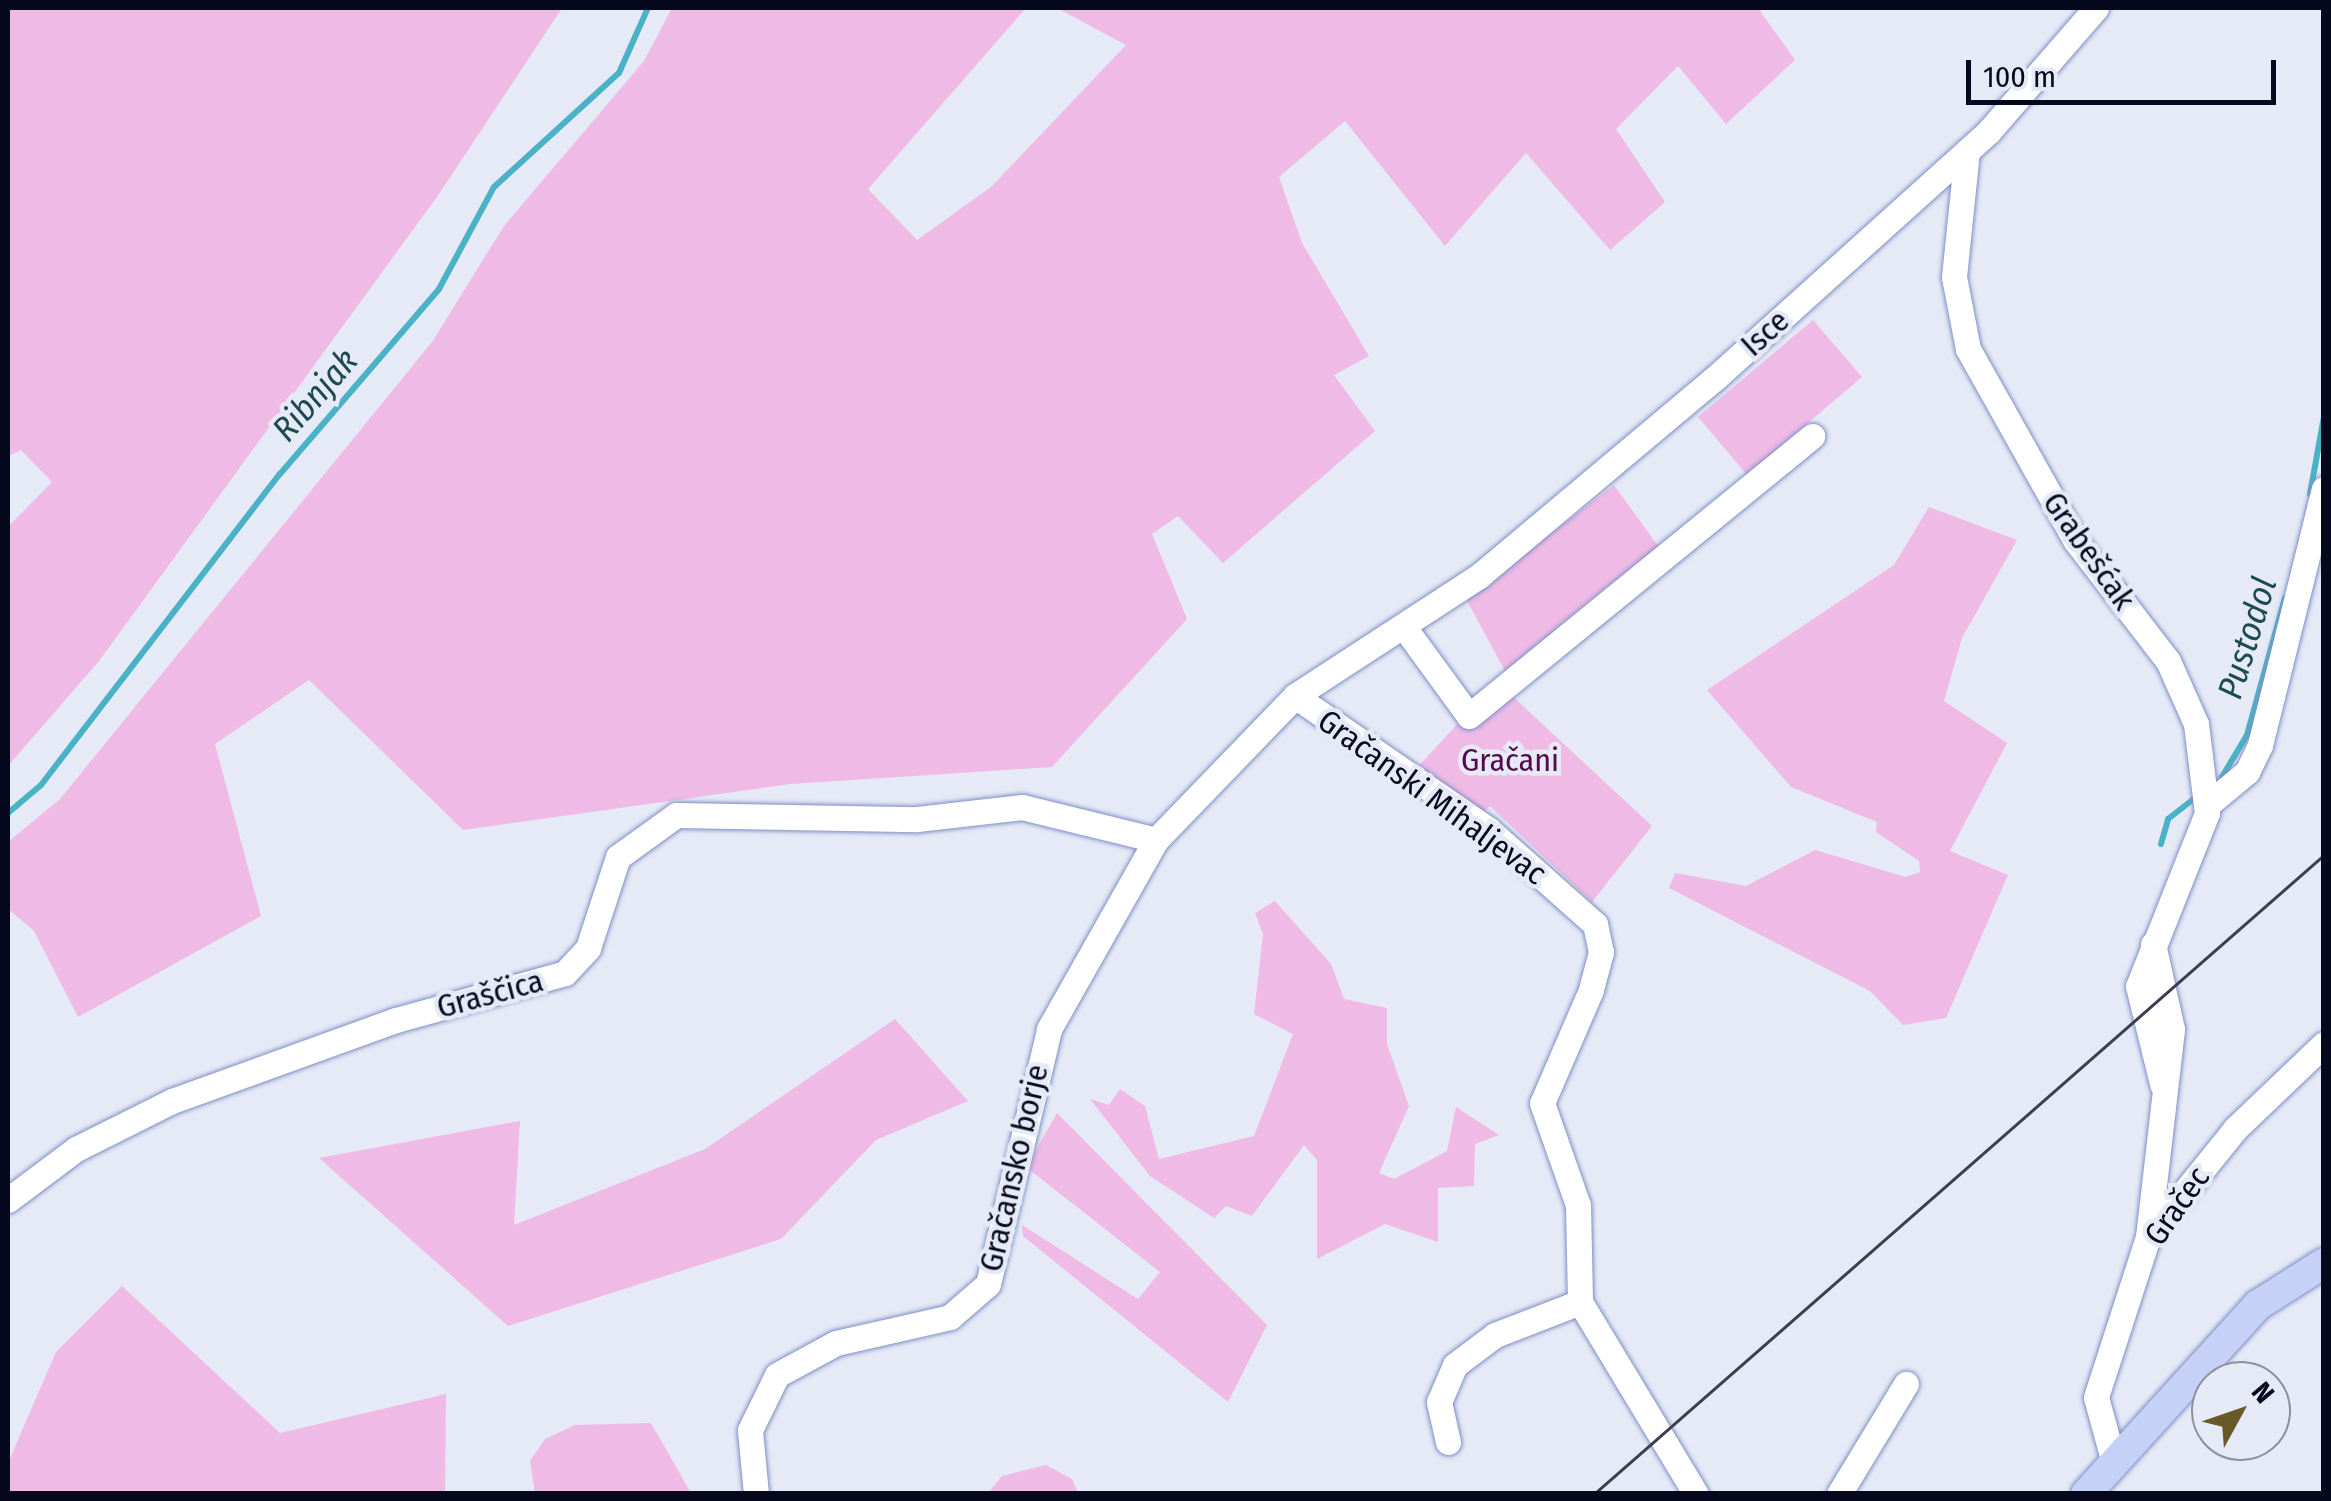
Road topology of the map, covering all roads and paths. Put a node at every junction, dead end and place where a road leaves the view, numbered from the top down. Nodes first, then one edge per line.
1 (2096, 8) edge
2 (1967, 150) junction
3 (1812, 436) dead end
4 (2324, 489) edge
5 (1404, 626) junction
6 (1295, 696) junction
7 (2206, 792) junction
8 (1156, 840) junction
9 (2324, 1044) edge
10 (8, 1200) edge
11 (2148, 1237) junction
12 (2324, 1262) edge
13 (1580, 1302) junction
14 (1906, 1384) dead end
15 (1448, 1442) dead end
16 (2114, 1463) junction
17 (756, 1494) edge
18 (1696, 1494) edge
19 (1839, 1494) edge
20 (2086, 1494) edge

1 - 2 street, Isce
2 - 5 street, Isce
2 - 7 street, Grabešćak
3 - 5 street
4 - 7 street
5 - 6 street, Isce
6 - 8 street, Isce
6 - 13 street, Gračanski Mihaljevac
7 - 11 street
8 - 10 street, Graščica
8 - 17 street, Gračansko borje
9 - 11 street, Gračec
11 - 16 street, Gračec
12 - 16 main road
13 - 15 street
13 - 18 street
14 - 19 street
16 - 20 main road

